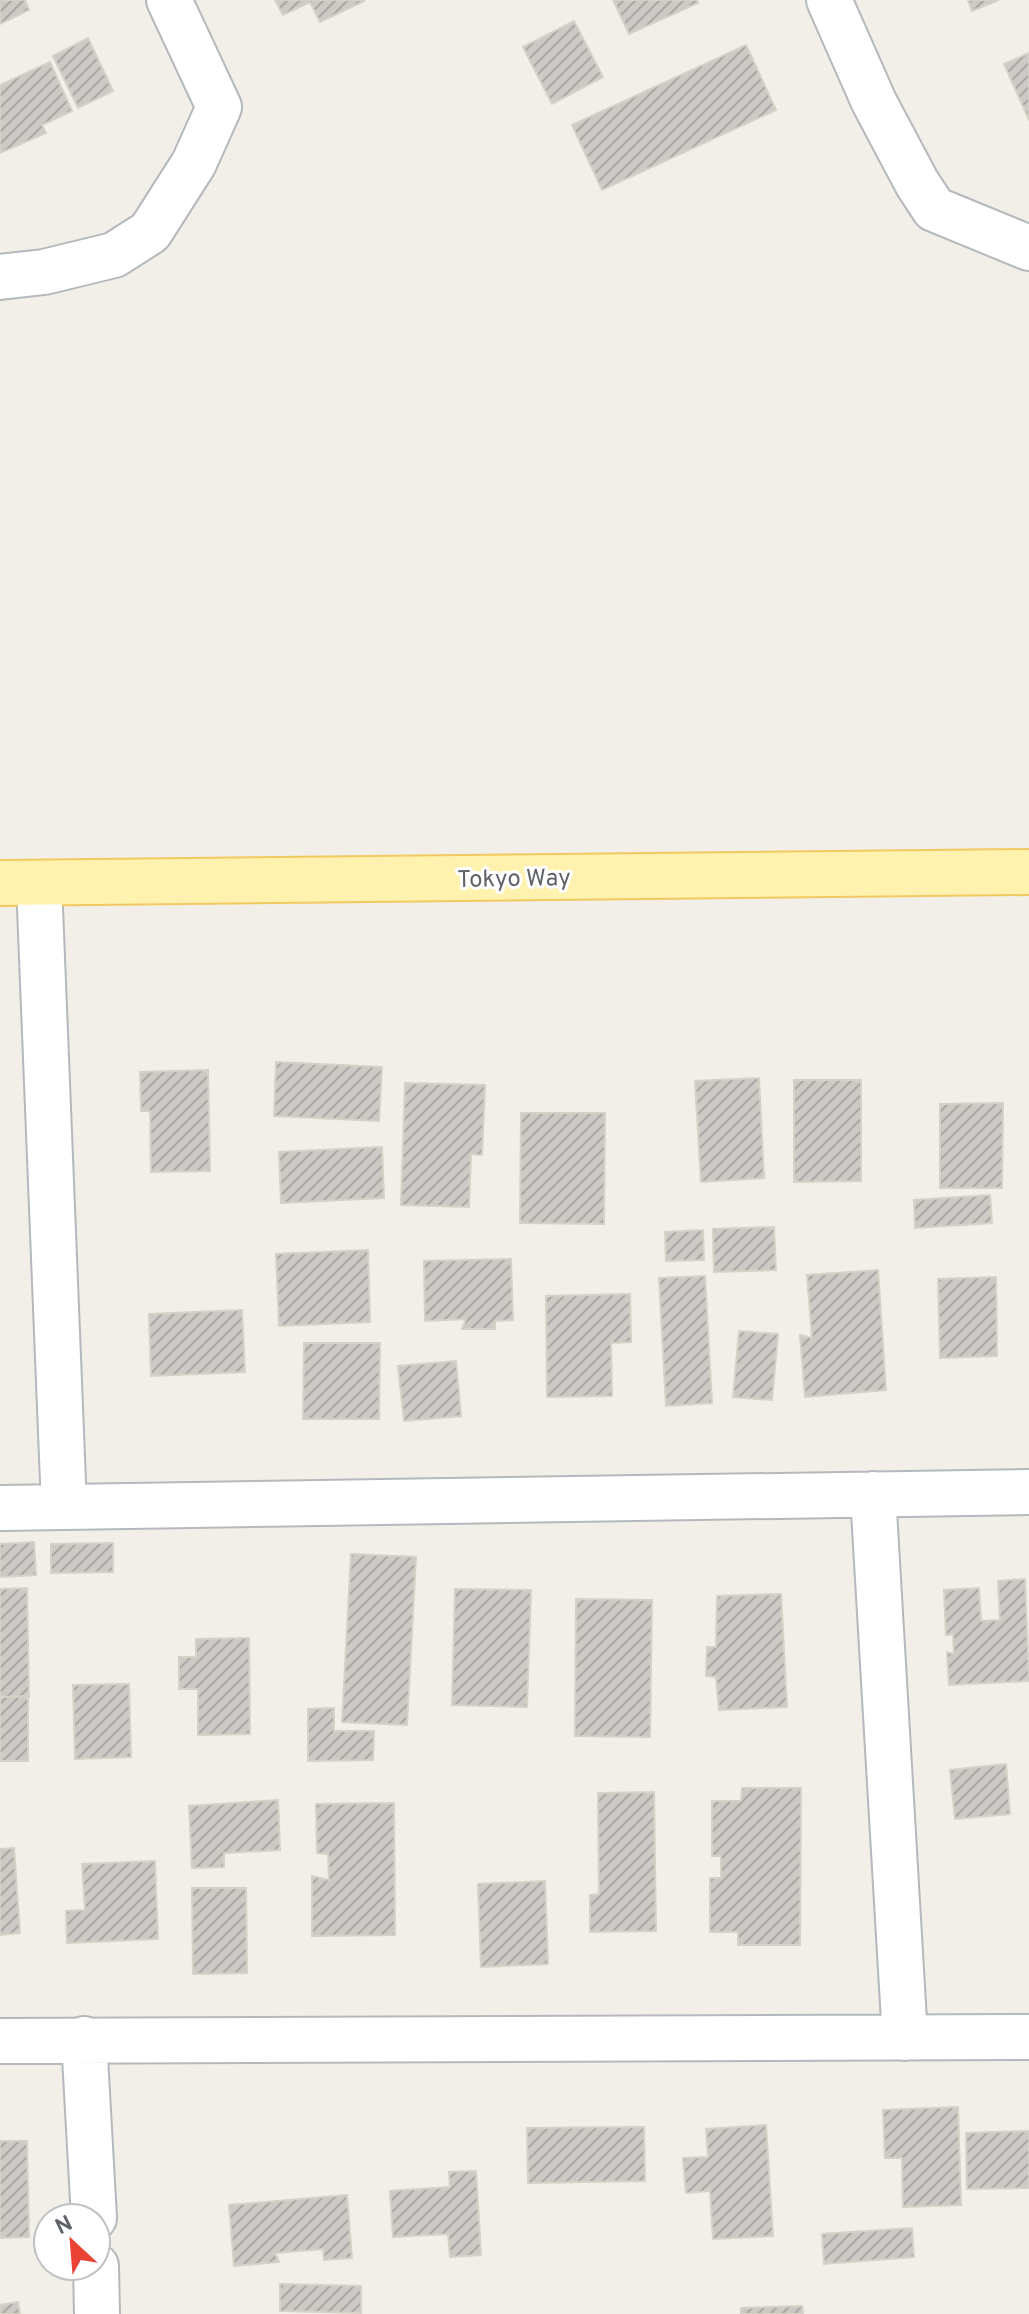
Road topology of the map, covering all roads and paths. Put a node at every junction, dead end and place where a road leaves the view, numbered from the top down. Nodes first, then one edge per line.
1 (169, 0) edge
2 (829, 0) edge
3 (1029, 248) edge
4 (0, 277) edge
5 (1029, 872) edge
6 (20, 883) edge
7 (1029, 1492) edge
8 (873, 1494) junction
9 (64, 1507) junction
10 (0, 1508) edge
11 (1029, 2037) edge
12 (905, 2038) junction
13 (84, 2039) junction
14 (0, 2041) edge
15 (93, 2202) edge
16 (96, 2282) edge
17 (97, 2314) edge

1 - 4 street
2 - 3 street
5 - 6 main road, Tokyo Way
6 - 9 street
7 - 8 street
8 - 9 street
8 - 12 street
9 - 10 street
11 - 12 street
12 - 13 street
13 - 14 street
13 - 15 street
16 - 17 street

